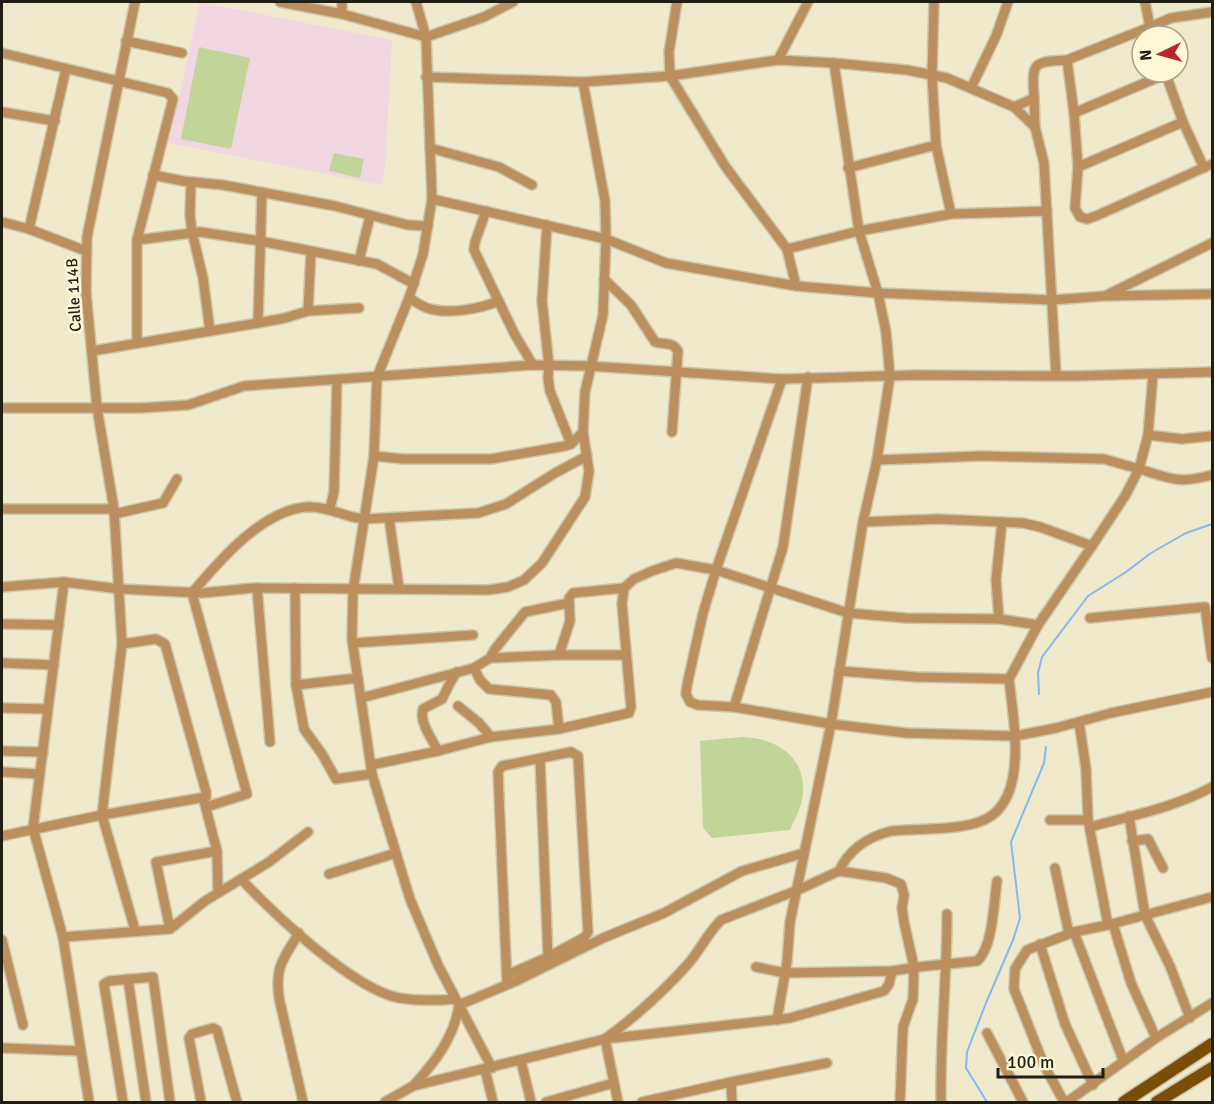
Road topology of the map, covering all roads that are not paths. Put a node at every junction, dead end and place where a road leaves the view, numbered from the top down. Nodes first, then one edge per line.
1 (135, 2) edge
2 (280, 2) edge
3 (342, 2) edge
4 (416, 2) edge
5 (513, 2) edge
6 (677, 2) edge
7 (808, 2) edge
8 (934, 2) edge
9 (1008, 2) edge
10 (1145, 2) edge
11 (315, 5) edge
12 (1212, 12) edge
13 (342, 14) junction
14 (1150, 24) edge
15 (1162, 24) edge
16 (426, 37) junction
17 (1130, 38) edge
18 (126, 41) junction
19 (2, 53) edge
20 (182, 53) dead end
21 (778, 60) junction
22 (1067, 60) junction
23 (834, 63) junction
24 (66, 69) junction
25 (932, 75) junction
26 (670, 76) junction
27 (426, 77) junction
28 (118, 82) junction
29 (583, 82) junction
30 (1140, 84) edge
31 (1169, 84) edge
32 (971, 88) junction
33 (1034, 98) junction
34 (1014, 107) junction
35 (2, 112) edge
36 (1074, 113) junction
37 (55, 121) junction
38 (1182, 122) junction
39 (1035, 127) junction
40 (936, 145) junction
41 (430, 148) junction
42 (1208, 166) edge
43 (1078, 167) junction
44 (848, 168) junction
45 (153, 175) junction
46 (191, 182) junction
47 (532, 185) dead end
48 (262, 192) junction
49 (432, 199) junction
50 (486, 211) junction
51 (1047, 211) junction
52 (951, 214) junction
53 (370, 216) junction
54 (2, 222) edge
55 (547, 225) junction
56 (428, 226) junction
57 (29, 229) junction
58 (859, 231) junction
59 (192, 232) junction
60 (606, 239) junction
61 (137, 240) junction
62 (260, 241) junction
63 (1212, 243) edge
64 (787, 249) junction
65 (86, 251) junction
66 (311, 252) junction
67 (359, 261) junction
68 (604, 279) junction
69 (414, 284) junction
70 (796, 286) junction
71 (878, 294) junction
72 (1212, 294) edge
73 (1105, 296) junction
74 (409, 298) junction
75 (1052, 300) junction
76 (499, 301) junction
77 (359, 308) dead end
78 (308, 311) junction
79 (258, 323) junction
80 (210, 331) junction
81 (137, 342) junction
82 (92, 351) junction
83 (533, 365) junction
84 (549, 366) junction
85 (589, 366) junction
86 (678, 372) junction
87 (1212, 372) edge
88 (1153, 374) junction
89 (1056, 375) junction
90 (890, 376) junction
91 (377, 377) junction
92 (808, 377) junction
93 (782, 379) junction
94 (337, 380) junction
95 (2, 408) edge
96 (97, 408) junction
97 (583, 432) junction
98 (672, 432) dead end
99 (1148, 435) junction
100 (1212, 436) edge
101 (571, 444) junction
102 (374, 456) junction
103 (587, 456) junction
104 (877, 460) junction
105 (1139, 469) junction
106 (1212, 475) edge
107 (177, 479) dead end
108 (330, 508) junction
109 (2, 509) edge
110 (114, 512) junction
111 (389, 518) junction
112 (365, 519) junction
113 (863, 522) junction
114 (1002, 522) junction
115 (1092, 546) junction
116 (716, 570) junction
117 (64, 582) junction
118 (2, 587) edge
119 (258, 588) junction
120 (295, 588) junction
121 (399, 588) junction
122 (624, 588) junction
123 (120, 589) junction
124 (771, 589) junction
125 (353, 591) junction
126 (192, 593) junction
127 (569, 603) junction
128 (1209, 607) edge
129 (848, 613) junction
130 (1089, 618) dead end
131 (999, 619) junction
132 (2, 624) edge
133 (59, 625) junction
134 (1038, 625) junction
135 (473, 635) dead end
136 (353, 643) junction
137 (122, 644) junction
138 (560, 655) junction
139 (626, 656) junction
140 (490, 658) junction
141 (1212, 658) edge
142 (2, 663) edge
143 (54, 665) junction
144 (474, 668) junction
145 (839, 671) junction
146 (457, 672) junction
147 (358, 678) junction
148 (1009, 679) junction
149 (296, 685) junction
150 (1212, 692) edge
151 (362, 698) junction
152 (458, 706) dead end
153 (734, 707) junction
154 (2, 708) edge
155 (48, 709) junction
156 (1079, 722) junction
157 (831, 724) junction
158 (559, 729) junction
159 (491, 736) junction
160 (1015, 736) junction
161 (270, 742) dead end
162 (2, 751) edge
163 (438, 751) junction
164 (43, 752) junction
165 (540, 759) junction
166 (372, 770) junction
167 (2, 772) edge
168 (40, 774) junction
169 (1212, 787) edge
170 (204, 803) junction
171 (102, 815) junction
172 (1129, 816) junction
173 (1050, 819) dead end
174 (1089, 823) junction
175 (33, 828) junction
176 (308, 832) dead end
177 (2, 836) edge
178 (1132, 841) junction
179 (217, 851) junction
180 (396, 853) junction
181 (804, 853) junction
182 (1056, 868) dead end
183 (1163, 868) dead end
184 (839, 871) junction
185 (329, 874) dead end
186 (241, 879) junction
187 (997, 881) dead end
188 (798, 890) junction
189 (218, 893) junction
190 (1212, 897) edge
191 (947, 914) dead end
192 (1145, 915) junction
193 (1110, 925) junction
194 (170, 928) junction
195 (135, 930) junction
196 (299, 933) junction
197 (1071, 933) junction
198 (63, 937) junction
199 (2, 940) edge
200 (1040, 944) junction
201 (548, 957) junction
202 (947, 963) junction
203 (756, 967) dead end
204 (914, 967) junction
205 (892, 971) junction
206 (785, 973) junction
207 (128, 979) junction
208 (507, 979) junction
209 (457, 1002) junction
210 (1212, 1003) edge
211 (1190, 1018) junction
212 (777, 1020) junction
213 (23, 1025) dead end
214 (987, 1033) dead end
215 (1156, 1038) junction
216 (605, 1039) junction
217 (1212, 1044) edge
218 (2, 1048) edge
219 (81, 1050) junction
220 (1123, 1060) junction
221 (521, 1061) junction
222 (827, 1063) dead end
223 (1212, 1068) edge
224 (488, 1069) junction
225 (731, 1082) junction
226 (614, 1083) junction
227 (1093, 1085) junction
228 (413, 1086) junction
229 (89, 1102) edge
230 (123, 1102) edge
231 (146, 1102) edge
232 (170, 1102) edge
233 (201, 1102) edge
234 (237, 1102) edge
235 (303, 1102) edge
236 (385, 1102) edge
237 (493, 1102) edge
238 (531, 1102) edge
239 (546, 1102) edge
240 (616, 1102) edge
241 (642, 1102) edge
242 (732, 1102) edge
243 (900, 1102) edge
244 (941, 1102) edge
245 (1023, 1102) edge
246 (1066, 1102) edge
247 (1124, 1102) edge
248 (1157, 1102) edge

1 - 18 street, Calle 114B
2 - 11 street
3 - 13 street
4 - 16 street
5 - 16 street
6 - 26 street
7 - 21 street
8 - 25 street
9 - 32 street
10 - 14 street
11 - 13 street
12 - 15 street
13 - 16 street
16 - 27 street
17 - 22 street
18 - 20 street
18 - 28 street, Calle 114B
19 - 24 street
21 - 23 street
21 - 26 street
22 - 33 street
22 - 36 street
23 - 25 street
23 - 44 street
24 - 28 street
24 - 37 street
25 - 32 street
25 - 40 street
26 - 29 street
26 - 64 street
27 - 29 street
27 - 41 street
28 - 45 street
28 - 65 street, Calle 114B
29 - 60 street
30 - 36 street
31 - 38 street
32 - 34 street
33 - 34 street
33 - 39 street
34 - 39 street
35 - 37 street
36 - 43 street
37 - 57 street
38 - 42 street
38 - 43 street
39 - 51 street
40 - 44 street
40 - 52 street
41 - 47 street
41 - 49 street
42 - 43 street
44 - 58 street
45 - 46 street
45 - 61 street
46 - 48 street
46 - 59 street
48 - 53 street
48 - 62 street
49 - 50 street
49 - 56 street
50 - 55 street
50 - 76 street
51 - 52 street
51 - 75 street
52 - 58 street
53 - 56 street
53 - 67 street
54 - 57 street
55 - 60 street
55 - 84 street
56 - 69 street
57 - 65 street
58 - 64 street
58 - 71 street
59 - 61 street
59 - 62 street
59 - 80 street
60 - 68 street
60 - 70 street
61 - 81 street
62 - 66 street
62 - 79 street
63 - 73 street
64 - 70 street
65 - 82 street, Calle 114B
66 - 67 street
66 - 78 street
67 - 69 street
68 - 85 street
68 - 86 street
69 - 74 street
70 - 71 street
71 - 75 street
71 - 90 street
72 - 73 street
73 - 75 street
74 - 76 street
74 - 91 street
75 - 89 street
76 - 83 street
77 - 78 street
78 - 79 street
79 - 80 street
80 - 81 street
81 - 82 street
82 - 96 street, Calle 114B
83 - 84 street
83 - 91 street
84 - 85 street
84 - 101 street
85 - 86 street
85 - 97 street
86 - 93 street
86 - 98 street
87 - 88 street
88 - 89 street
88 - 99 street
89 - 90 street
90 - 92 street
90 - 104 street
91 - 94 street
91 - 102 street
92 - 93 street
92 - 124 street
93 - 116 street
94 - 96 street
94 - 108 street
95 - 96 street
96 - 110 street, Calle 114B
97 - 101 street
97 - 103 street
99 - 100 street
99 - 105 street
101 - 102 street
102 - 112 street
103 - 111 street
103 - 121 street
104 - 105 street
104 - 113 street
105 - 106 street
105 - 115 street
107 - 110 street
108 - 112 street
108 - 126 street
109 - 110 street
110 - 123 street, Calle 114B
111 - 112 street
111 - 121 street
112 - 125 street
113 - 114 street
113 - 129 street
114 - 115 street
114 - 131 street
115 - 134 street
116 - 122 street
116 - 124 street
116 - 153 street
117 - 118 street
117 - 123 street
117 - 133 street
119 - 120 street
119 - 126 street
119 - 161 street
120 - 125 street
120 - 149 street
121 - 125 street
122 - 127 street
122 - 139 street
123 - 126 street
123 - 137 street, Calle 114B
124 - 129 street
124 - 153 street
125 - 136 street
126 - 170 street
127 - 138 street
127 - 140 street
128 - 130 street
128 - 141 street
129 - 131 street
129 - 145 street
131 - 134 street
132 - 133 street
133 - 143 street
134 - 148 street
135 - 136 street
136 - 147 street
137 - 170 street
137 - 171 street, Calle 114B
138 - 139 street
138 - 140 street
139 - 158 street
140 - 144 street
142 - 143 street
143 - 155 street
144 - 146 street
144 - 158 street
145 - 148 street
145 - 157 street
146 - 151 street
146 - 163 street
147 - 149 street
147 - 151 street
148 - 160 street
149 - 166 street
150 - 156 street
151 - 166 street
152 - 159 street
153 - 157 street
154 - 155 street
155 - 164 street
156 - 160 street
156 - 174 street
157 - 160 street
157 - 181 street
158 - 159 street
159 - 163 street
160 - 184 street
162 - 164 street
163 - 166 street
164 - 168 street
165 - 201 street
165 - 201 street
165 - 208 street
166 - 180 street
167 - 168 street
168 - 175 street
169 - 172 street
170 - 171 street
170 - 179 street
171 - 175 street
171 - 195 street
172 - 174 street
172 - 178 street
173 - 174 street
174 - 193 street
175 - 177 street
175 - 198 street
176 - 186 street
178 - 183 street
178 - 192 street
179 - 189 street
179 - 194 street
180 - 185 street
180 - 209 street
181 - 188 street
181 - 208 street
182 - 197 street
184 - 188 street
184 - 204 street
186 - 189 street
186 - 196 street
187 - 202 street
188 - 206 street
188 - 216 street
189 - 194 street
190 - 192 street
191 - 202 street
192 - 193 street
192 - 211 street
193 - 197 street
193 - 215 street
194 - 195 street
195 - 198 street
196 - 209 street
196 - 235 street
197 - 200 street
197 - 220 street
198 - 219 street
199 - 213 street
200 - 227 street
200 - 246 street
201 - 208 street
202 - 204 street
202 - 244 street
203 - 206 street
204 - 205 street
204 - 243 street
205 - 206 street
205 - 212 street
206 - 212 street
207 - 230 street
207 - 231 street
207 - 232 street
208 - 209 street
209 - 224 street
209 - 228 street
210 - 211 street
211 - 215 street
212 - 216 street
214 - 245 street
215 - 220 street
216 - 221 street
216 - 226 street
217 - 247 main road
218 - 219 street
219 - 229 street
220 - 227 street
221 - 224 street
221 - 238 street
222 - 225 street
223 - 248 main road
224 - 228 street
224 - 237 street
225 - 241 street
225 - 242 street
226 - 239 street
226 - 240 street
227 - 246 street
228 - 236 street
233 - 234 street

